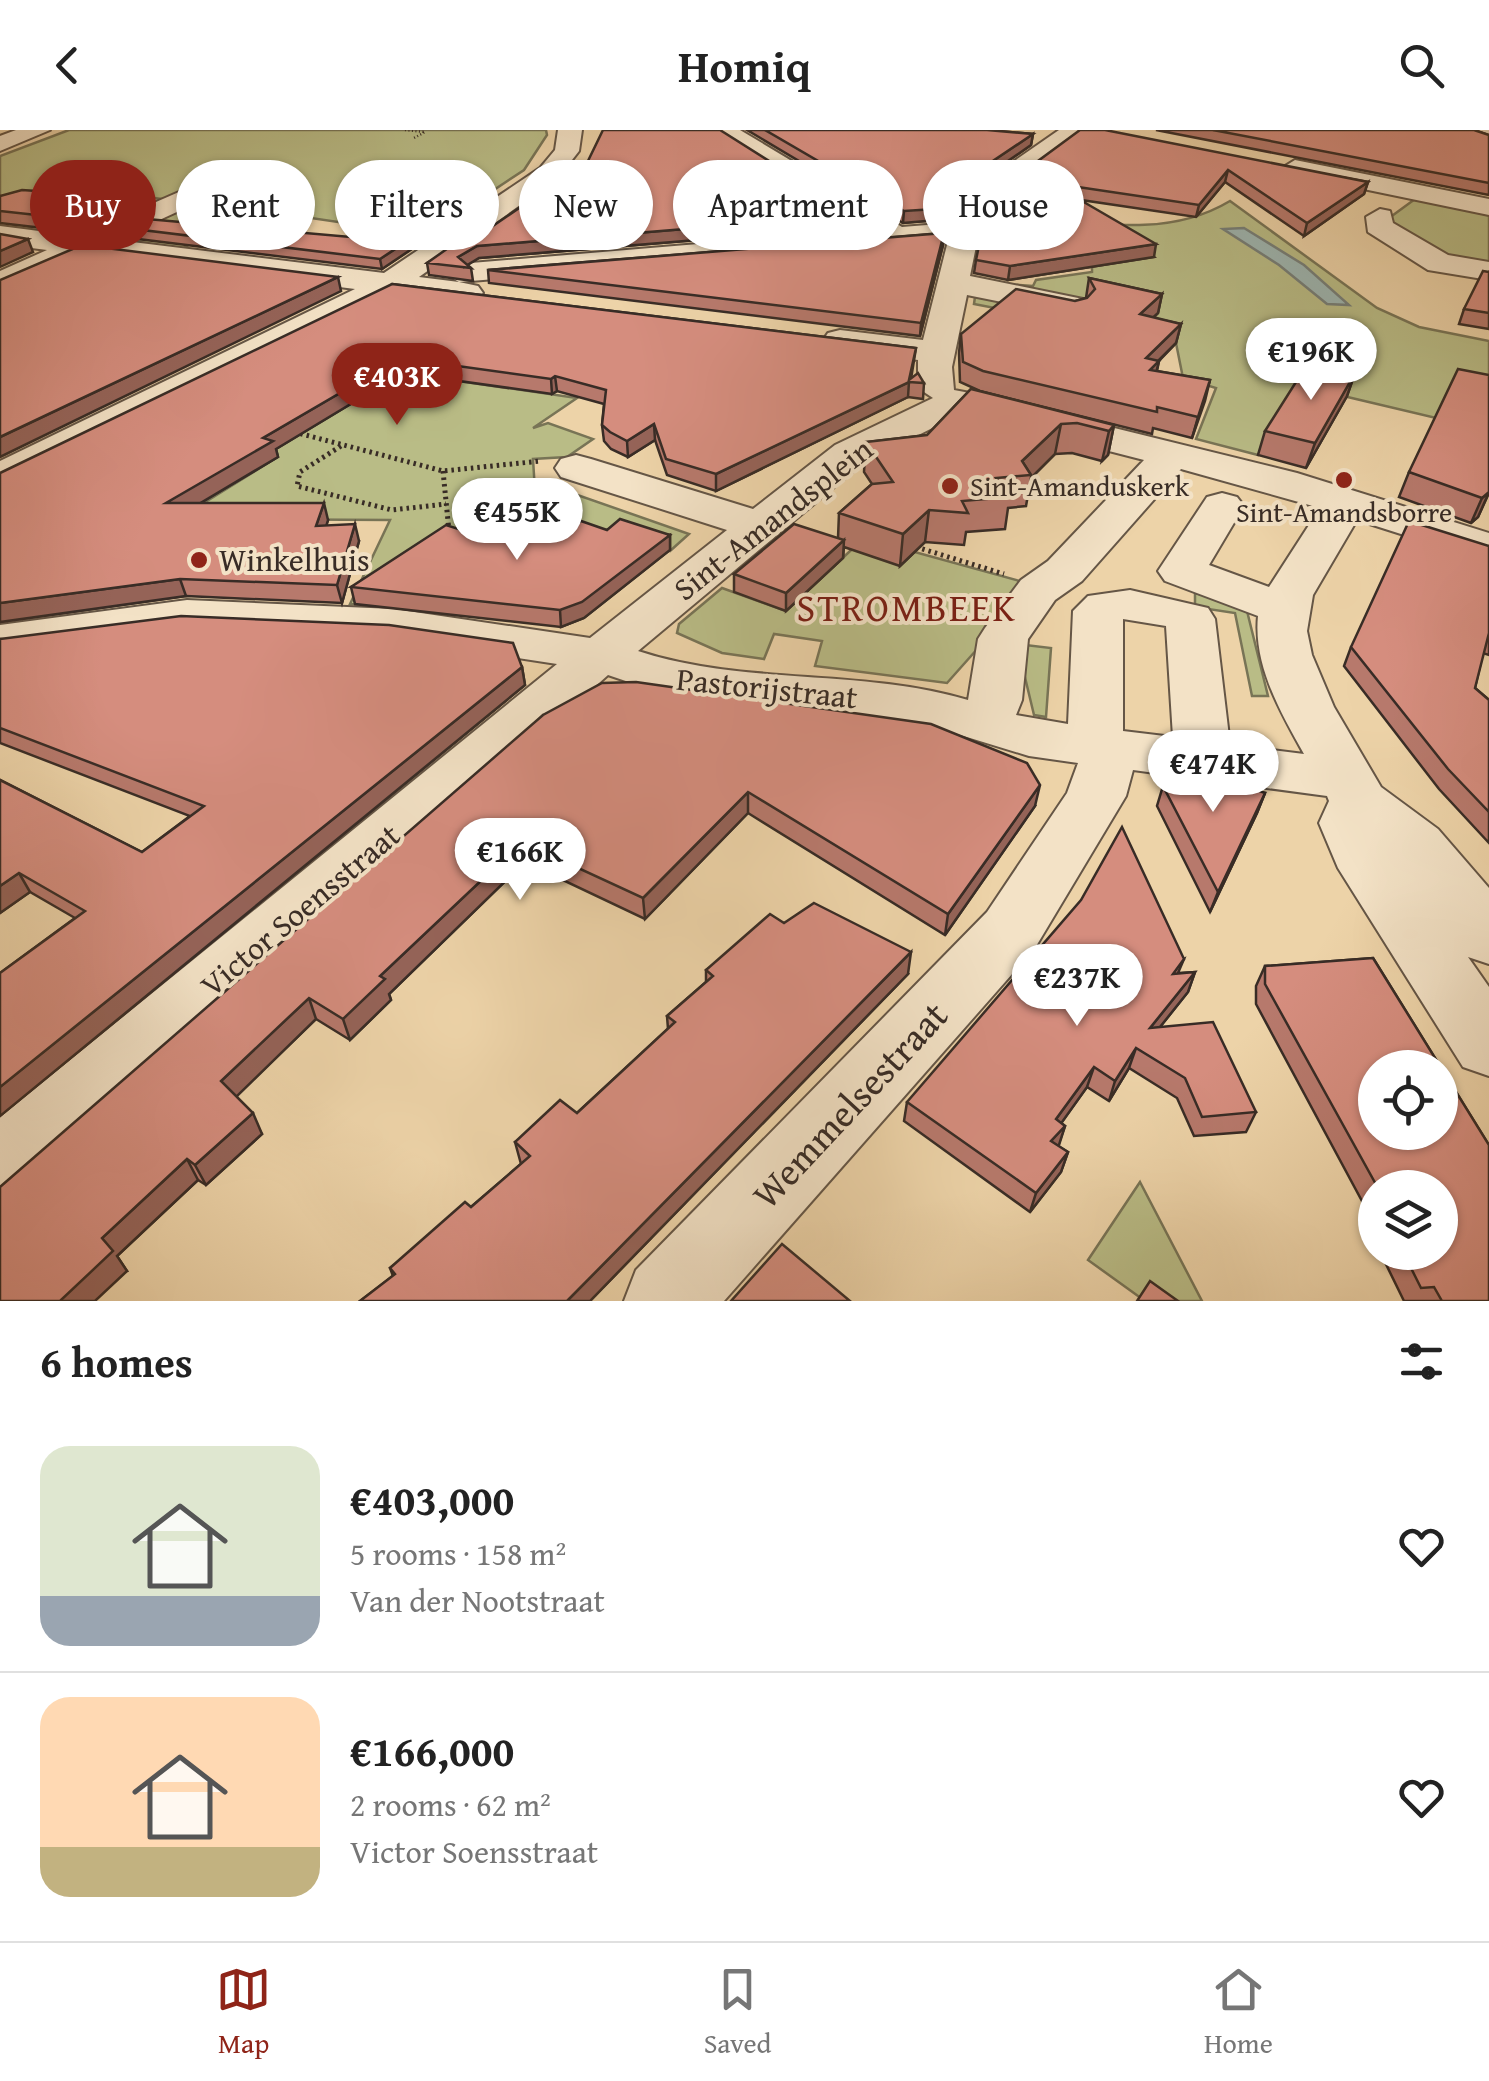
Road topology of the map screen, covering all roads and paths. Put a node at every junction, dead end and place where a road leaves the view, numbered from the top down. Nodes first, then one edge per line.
1 (38, 130) edge
2 (405, 130) edge
3 (570, 130) edge
4 (723, 130) edge
5 (1472, 130) edge
6 (427, 131) edge
7 (1048, 133) edge
8 (1489, 133) edge
9 (414, 138) dead end
10 (0, 144) edge
11 (772, 160) edge
12 (1018, 160) edge
13 (1274, 164) edge
14 (1489, 207) edge
15 (1380, 218) dead end
16 (0, 235) edge
17 (30, 239) edge
18 (76, 250) edge
19 (111, 250) edge
20 (714, 250) edge
21 (960, 250) edge
22 (1489, 271) edge
23 (458, 273) edge
24 (952, 282) junction
25 (0, 283) edge
26 (389, 284) junction
27 (521, 300) edge
28 (1071, 306) edge
29 (810, 336) edge
30 (936, 352) junction
31 (957, 401) junction
32 (284, 430) edge
33 (342, 445) junction
34 (1172, 454) junction
35 (576, 468) junction
36 (442, 471) junction
37 (0, 477) edge
38 (1347, 502) junction
39 (446, 504) junction
40 (1222, 506) dead end
41 (760, 526) junction
42 (901, 542) edge
43 (1489, 548) edge
44 (1011, 576) dead end
45 (1284, 609) junction
46 (0, 640) edge
47 (600, 656) junction
48 (960, 717) junction
49 (1103, 747) junction
50 (1203, 758) junction
51 (1353, 790) junction
52 (1489, 938) edge
53 (1489, 1045) edge
54 (0, 1166) edge
55 (667, 1301) edge

1 - 10 street
2 - 6 path
3 - 26 street
4 - 11 street
5 - 8 street
6 - 9 path
7 - 12 street
13 - 14 street
15 - 22 street
16 - 17 street
18 - 25 street
19 - 26 street
20 - 23 street
21 - 24 street
24 - 28 street
24 - 30 street
26 - 27 street
26 - 37 street
29 - 30 street
30 - 31 street
31 - 34 street
31 - 41 street, Sint-Amandsplein
32 - 33 path
33 - 36 path
33 - 39 path
34 - 38 street
34 - 48 street
35 - 36 path
35 - 39 path
35 - 41 street
36 - 39 path
38 - 43 street
38 - 45 street
40 - 45 street
41 - 47 street, Sint-Amandsplein
42 - 44 path
45 - 51 street
46 - 47 street, Pastorijstraat
47 - 48 street, Pastorijstraat
47 - 54 street, Victor Soensstraat
48 - 49 street
49 - 50 street
49 - 50 street, Wemmelsestraat
49 - 55 street, Wemmelsestraat
50 - 51 street
51 - 52 street
51 - 53 street

